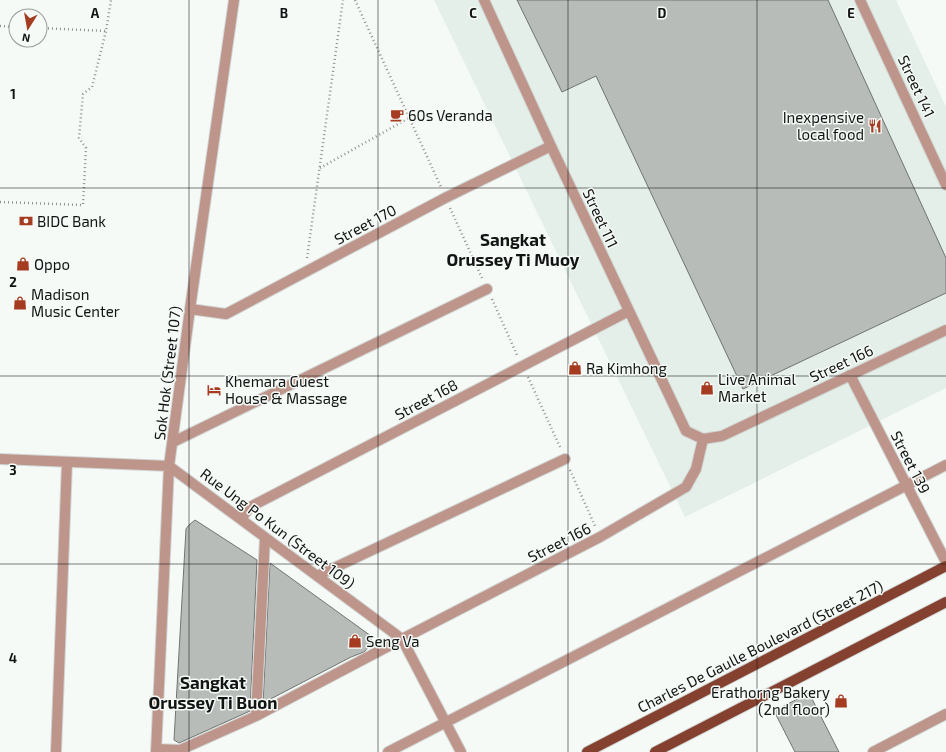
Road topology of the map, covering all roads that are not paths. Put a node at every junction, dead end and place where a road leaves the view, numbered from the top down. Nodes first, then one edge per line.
1 (234, 0) edge
2 (484, 0) edge
3 (860, 0) edge
4 (551, 146) junction
5 (946, 185) edge
6 (487, 289) road end
7 (190, 310) junction
8 (629, 311) junction
9 (946, 330) edge
10 (850, 375) junction
11 (703, 439) junction
12 (173, 442) junction
13 (0, 459) edge
14 (565, 459) road end
15 (67, 462) junction
16 (946, 465) edge
17 (169, 466) junction
18 (906, 485) junction
19 (241, 519) junction
20 (265, 538) junction
21 (946, 562) edge
22 (946, 566) edge
23 (317, 576) junction
24 (946, 602) edge
25 (402, 639) junction
26 (946, 714) edge
27 (256, 716) junction
28 (445, 722) junction
29 (156, 751) edge
30 (56, 752) edge
31 (388, 752) edge
32 (461, 752) edge
33 (587, 752) edge
34 (655, 752) edge
35 (873, 752) edge

1 - 7 street, Sok Hok (Street 107)
2 - 4 street, Street 111
3 - 5 street, Street 141
4 - 7 street, Street 170
4 - 8 street, Street 111
6 - 12 street
7 - 12 street, Sok Hok (Street 107)
8 - 11 street, Street 111
8 - 19 street, Street 168
9 - 10 street, Street 166
10 - 11 street, Street 166
10 - 18 street, Street 139
11 - 25 street, Street 166
12 - 17 street, Sok Hok (Street 107)
13 - 15 street
14 - 23 street
15 - 17 street
15 - 30 street
16 - 18 street
17 - 19 street, Rue Ung Po Kun (Street 109)
17 - 29 street, Sok Hok (Street 107)
18 - 21 street, Street 139
18 - 28 street
19 - 20 street, Rue Ung Po Kun (Street 109)
20 - 23 street, Rue Ung Po Kun (Street 109)
20 - 27 street
22 - 33 main road, Charles De Gaulle Boulevard (Street 217)
23 - 25 street, Rue Ung Po Kun (Street 109)
24 - 34 main road
25 - 27 street, Street 166
25 - 28 street, Rue Ung Po Kun (Street 109)
26 - 35 street
27 - 29 street, Street 166
28 - 31 street
28 - 32 street, Rue Ung Po Kun (Street 109)

